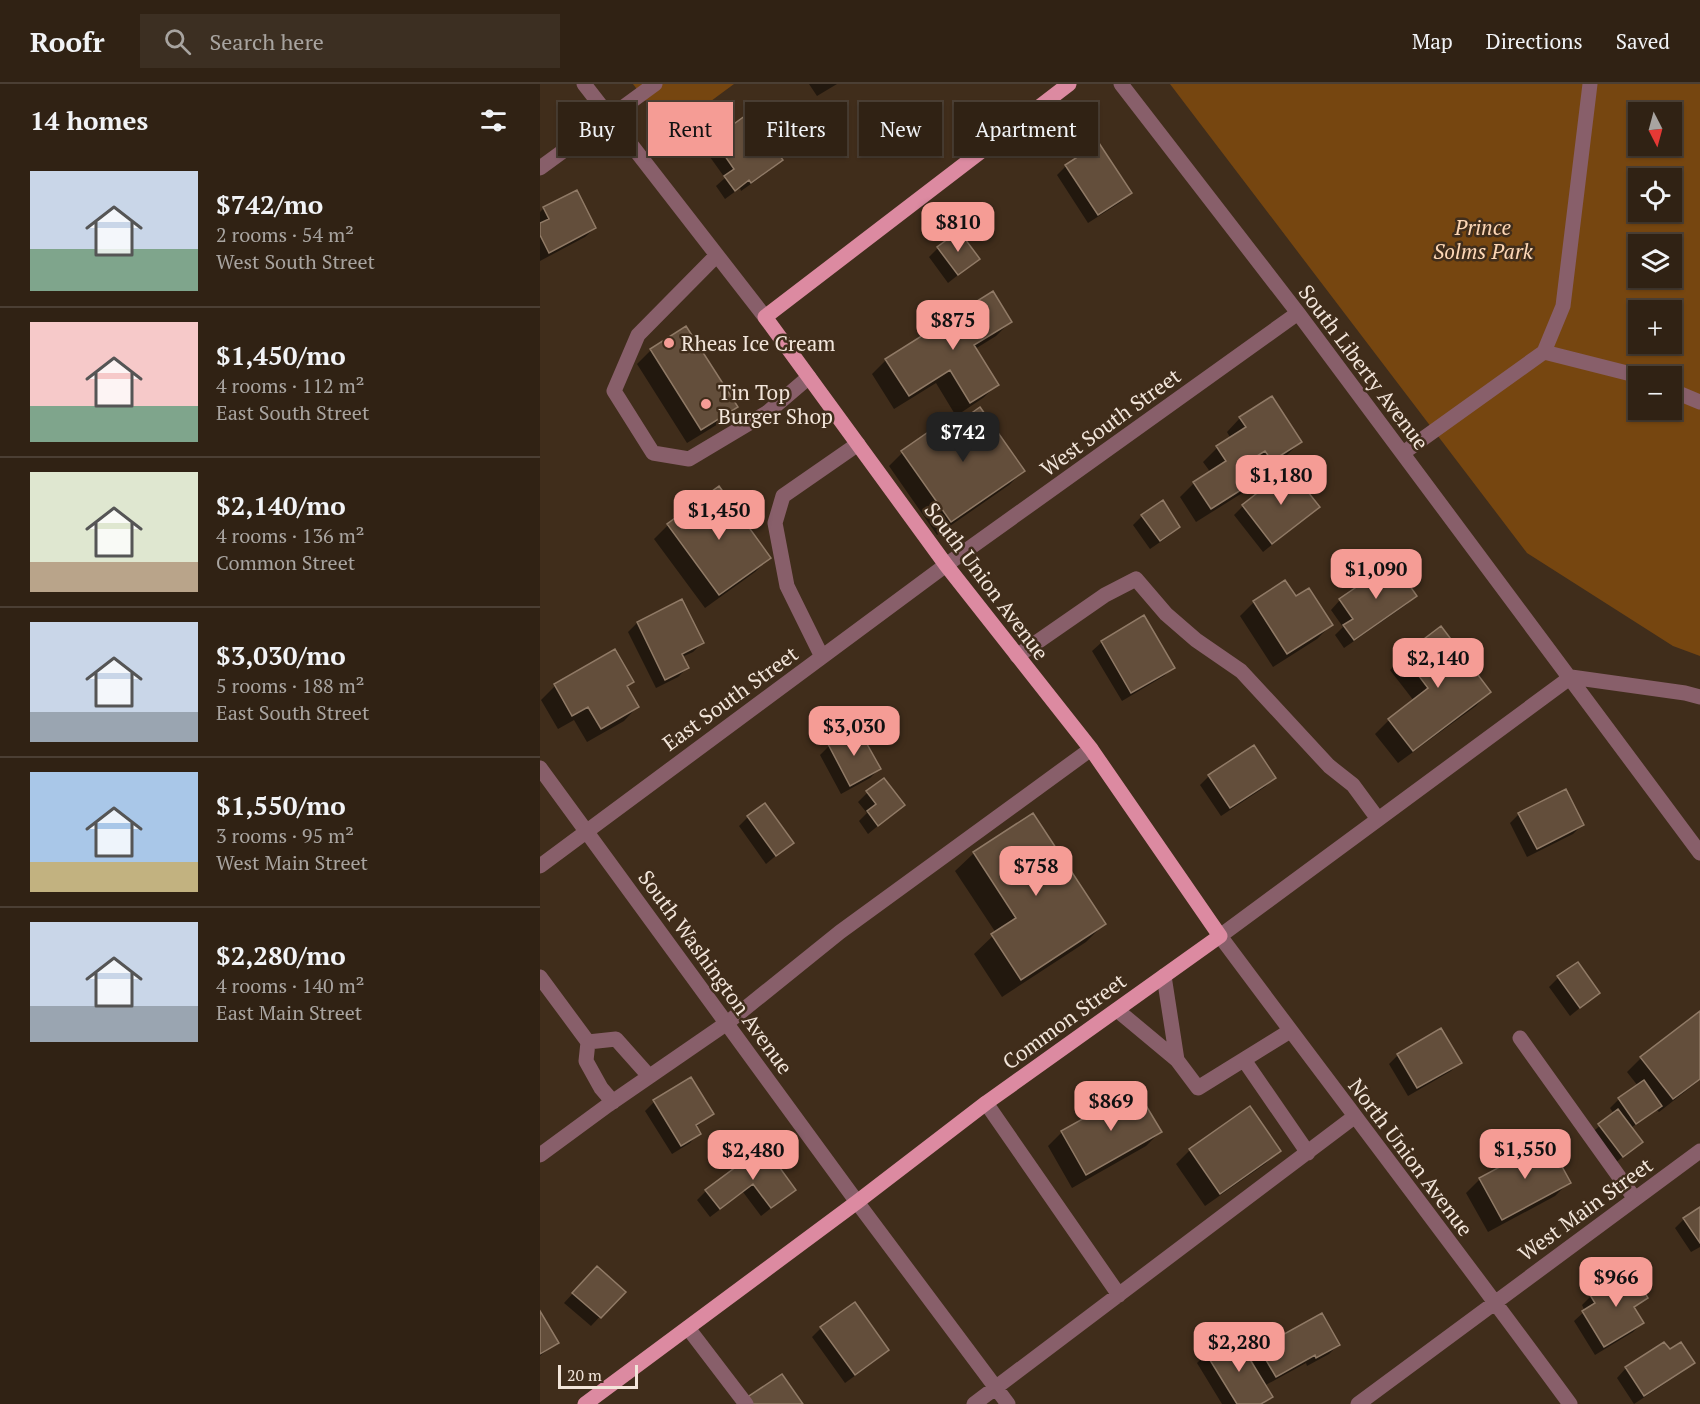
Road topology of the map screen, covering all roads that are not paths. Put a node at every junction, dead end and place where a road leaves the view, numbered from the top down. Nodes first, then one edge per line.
1 (584, 84) edge
2 (655, 84) edge
3 (1069, 84) edge
4 (1121, 84) edge
5 (1590, 84) edge
6 (597, 102) edge
7 (631, 102) edge
8 (636, 152) edge
9 (558, 155) edge
10 (540, 168) edge
11 (717, 255) junction
12 (1298, 313) junction
13 (765, 317) junction
14 (1544, 352) junction
15 (1628, 373) edge
16 (809, 377) junction
17 (1682, 395) edge
18 (1700, 402) edge
19 (858, 444) junction
20 (1402, 453) junction
21 (946, 565) junction
22 (1017, 656) junction
23 (822, 657) junction
24 (1571, 677) junction
25 (1700, 697) edge
26 (1090, 749) junction
27 (540, 768) edge
28 (1378, 819) junction
29 (586, 831) junction
30 (1700, 853) edge
31 (540, 866) edge
32 (1220, 936) junction
33 (540, 976) edge
34 (1164, 976) junction
35 (1117, 1010) junction
36 (727, 1023) junction
37 (1290, 1031) junction
38 (1520, 1038) dead end
39 (588, 1042) junction
40 (1177, 1060) junction
41 (1244, 1060) junction
42 (649, 1076) junction
43 (613, 1102) junction
44 (986, 1103) junction
45 (1354, 1117) junction
46 (1700, 1151) edge
47 (1308, 1153) junction
48 (540, 1155) edge
49 (1635, 1199) junction
50 (857, 1202) junction
51 (1119, 1295) junction
52 (1495, 1301) junction
53 (688, 1328) junction
54 (995, 1388) junction
55 (585, 1404) edge
56 (746, 1404) edge
57 (974, 1404) edge
58 (1008, 1404) edge
59 (1358, 1404) edge
60 (1570, 1404) edge

1 - 6 street, South Union Avenue
2 - 7 street
3 - 13 main road
4 - 12 street, South Liberty Avenue
5 - 14 street
8 - 11 street, South Union Avenue
9 - 10 street
11 - 13 street, South Union Avenue
11 - 16 street
12 - 20 street, South Liberty Avenue
12 - 21 street, West South Street
13 - 16 main road, South Union Avenue
14 - 15 street
14 - 20 street
16 - 19 main road, South Union Avenue
17 - 18 street
19 - 21 main road, South Union Avenue
19 - 23 street
20 - 24 street, South Liberty Avenue
21 - 22 main road, South Union Avenue
21 - 23 street, East South Street
22 - 26 main road, South Union Avenue
22 - 28 street
23 - 29 street, East South Street
24 - 25 street
24 - 28 street, Common Street
24 - 30 street, South Liberty Avenue
26 - 32 main road, South Union Avenue
26 - 36 street
27 - 29 street, South Washington Avenue
28 - 32 street, Common Street
29 - 31 street, East South Street
29 - 36 street, South Washington Avenue
32 - 34 main road, Common Street
32 - 37 street, North Union Avenue
33 - 39 street
34 - 35 main road, Common Street
34 - 40 street
35 - 40 street
35 - 44 main road, Common Street
36 - 42 street
36 - 50 street, South Washington Avenue
37 - 41 street
37 - 45 street, North Union Avenue
38 - 49 street
39 - 42 street
39 - 43 street
40 - 41 street
41 - 47 street
42 - 43 street
43 - 48 street
44 - 50 main road, Common Street
44 - 51 street
45 - 47 street
45 - 52 street, North Union Avenue
46 - 49 street, West Main Street
47 - 51 street
49 - 52 street, West Main Street
50 - 53 main road, Common Street
50 - 54 street, South Washington Avenue
51 - 54 street
52 - 59 street, West Main Street
52 - 60 street, North Union Avenue
53 - 55 main road, Common Street
53 - 56 street
54 - 57 street
54 - 58 street, South Washington Avenue

